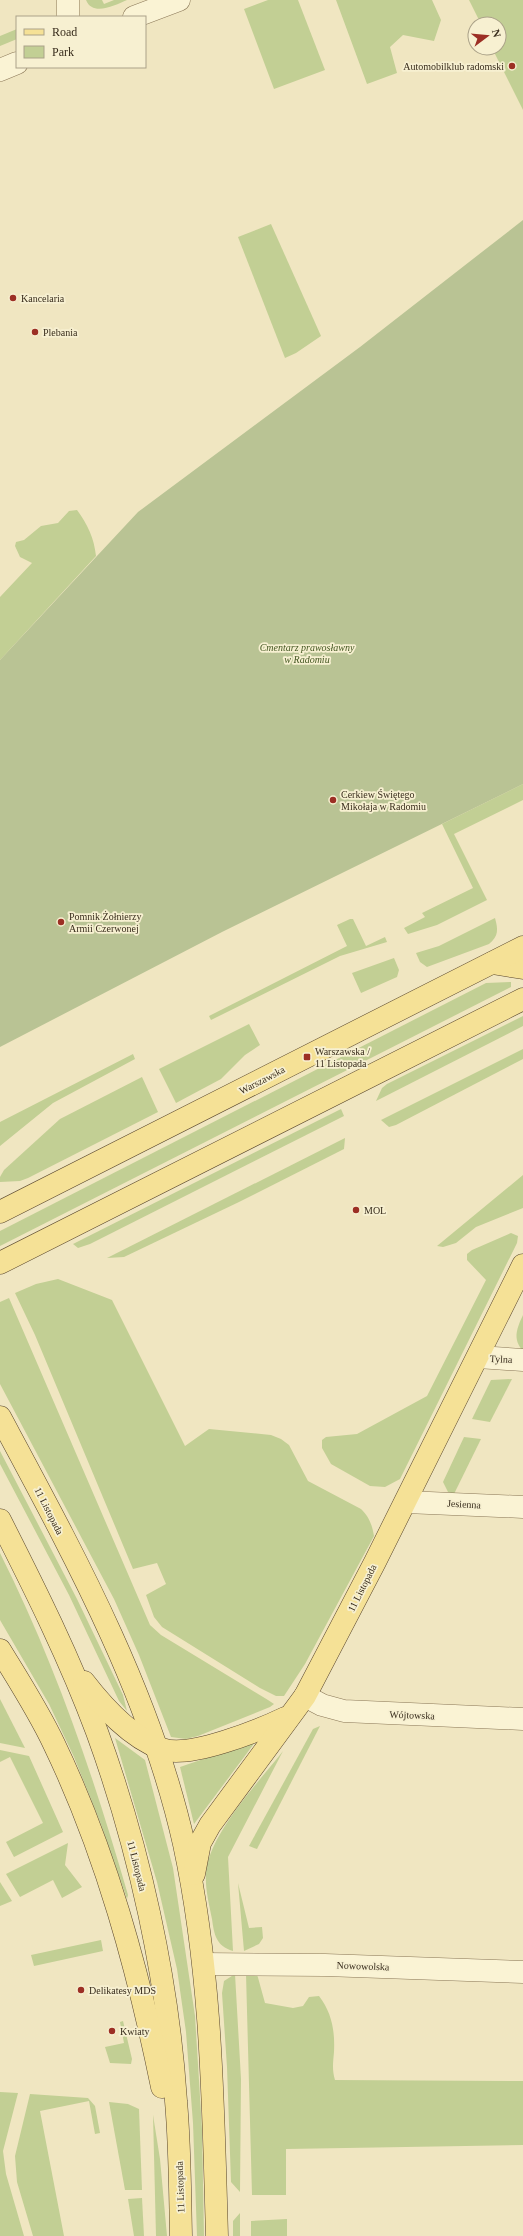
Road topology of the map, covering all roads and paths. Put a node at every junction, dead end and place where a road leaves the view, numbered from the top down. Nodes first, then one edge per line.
1 (68, 0) edge
2 (179, 0) edge
3 (68, 16) edge
4 (137, 16) edge
5 (16, 63) edge
6 (0, 70) edge
7 (523, 947) edge
8 (492, 963) junction
9 (523, 968) edge
10 (523, 999) edge
11 (52, 1186) junction
12 (0, 1195) edge
13 (0, 1212) edge
14 (0, 1263) edge
15 (523, 1265) edge
16 (478, 1357) junction
17 (523, 1360) edge
18 (0, 1416) edge
19 (406, 1502) junction
20 (523, 1507) edge
21 (0, 1520) edge
22 (0, 1650) edge
23 (68, 1662) junction
24 (305, 1696) junction
25 (288, 1716) junction
26 (523, 1719) edge
27 (156, 1746) junction
28 (194, 1901) junction
29 (204, 1964) junction
30 (523, 1972) edge
31 (179, 2164) junction
32 (181, 2236) edge
33 (217, 2236) edge

1 - 3 street
2 - 4 street
5 - 6 street
7 - 8 main road, Warszawska
8 - 9 main road
8 - 11 main road, Warszawska
10 - 14 main road
11 - 12 main road
11 - 13 main road, Warszawska
15 - 16 main road, 11 Listopada
16 - 17 street, Tylna
16 - 19 main road, 11 Listopada
18 - 27 main road, 11 Listopada
19 - 20 street, Jesienna
19 - 24 main road, 11 Listopada
21 - 23 main road, 11 Listopada
22 - 31 main road
23 - 27 main road
23 - 31 main road, 11 Listopada
24 - 25 main road, 11 Listopada
24 - 26 street, Wójtowska
25 - 27 main road
25 - 28 main road, 11 Listopada
27 - 28 main road, 11 Listopada
28 - 29 main road, 11 Listopada
29 - 30 street, Nowowolska
29 - 33 main road, 11 Listopada
31 - 32 main road, 11 Listopada

